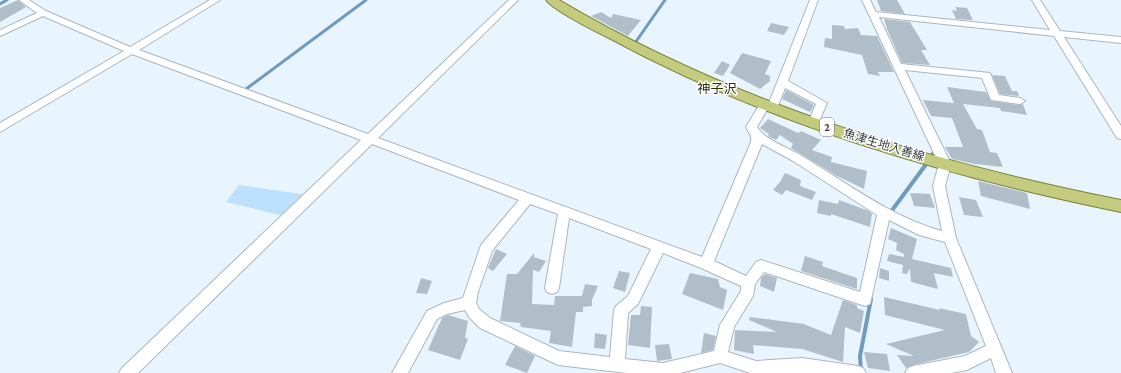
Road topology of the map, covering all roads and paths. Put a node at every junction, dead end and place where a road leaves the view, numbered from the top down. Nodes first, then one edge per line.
1 (23, 0) edge
2 (216, 0) edge
3 (514, 0) edge
4 (551, 0) edge
5 (866, 0) edge
6 (1036, 0) edge
7 (810, 1) edge
8 (43, 13) junction
9 (872, 14) junction
10 (0, 33) edge
11 (1057, 34) junction
12 (1121, 40) edge
13 (130, 50) junction
14 (897, 66) junction
15 (782, 82) junction
16 (1020, 101) dead end
17 (768, 107) junction
18 (813, 123) junction
19 (0, 128) edge
20 (1121, 135) edge
21 (757, 136) junction
22 (370, 138) junction
23 (945, 164) junction
24 (527, 199) junction
25 (1121, 206) edge
26 (564, 213) junction
27 (884, 213) junction
28 (950, 238) junction
29 (658, 247) junction
30 (706, 264) junction
31 (748, 283) junction
32 (552, 288) dead end
33 (469, 303) junction
34 (994, 349) junction
35 (720, 356) junction
36 (617, 365) junction
37 (663, 372) edge
38 (127, 373) edge
39 (400, 373) edge
40 (858, 373) edge
41 (913, 373) edge
42 (1004, 373) edge

1 - 8 street
2 - 13 street
3 - 22 street
4 - 17 main road, 魚津生地入善線 / 2
5 - 9 street
6 - 11 street
7 - 15 street
8 - 10 street
8 - 13 street
9 - 11 street
9 - 14 street
11 - 12 street
11 - 20 street
13 - 19 street
13 - 22 street
14 - 16 street
14 - 23 street
15 - 17 street
15 - 18 street
17 - 18 main road, 魚津生地入善線 / 2
17 - 21 street
18 - 23 main road, 魚津生地入善線 / 2
21 - 27 street
21 - 30 street
22 - 24 street
22 - 38 street
23 - 25 main road, 魚津生地入善線 / 2
23 - 28 street
24 - 26 street
24 - 33 street
26 - 29 street
26 - 32 street
27 - 28 street
27 - 31 street
28 - 34 street
29 - 30 street
29 - 36 street
30 - 31 street
31 - 35 street
33 - 36 street
33 - 39 street
34 - 41 street
34 - 42 street
35 - 37 street
35 - 40 street
36 - 37 street

